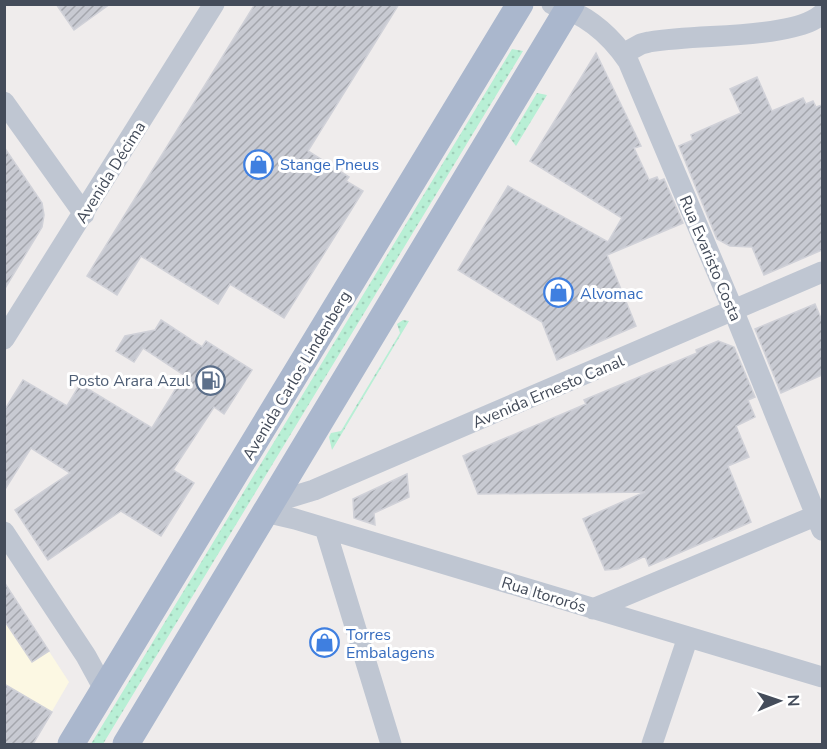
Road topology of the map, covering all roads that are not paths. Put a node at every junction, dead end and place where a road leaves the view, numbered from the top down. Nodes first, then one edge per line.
1 (214, 4) edge
2 (520, 4) edge
3 (564, 6) edge
4 (822, 14) edge
5 (623, 54) junction
6 (4, 102) edge
7 (84, 214) junction
8 (822, 272) edge
9 (734, 312) junction
10 (4, 339) edge
11 (268, 508) junction
12 (821, 519) edge
13 (325, 528) junction
14 (4, 532) edge
15 (593, 609) junction
16 (688, 637) junction
17 (822, 677) edge
18 (104, 689) junction
19 (71, 744) edge
20 (126, 744) edge
21 (391, 744) edge
22 (652, 744) edge

1 - 7 street, Avenida Décima
2 - 18 main road, Avenida Carlos Lindenberg
3 - 5 street, Rua Evaristo Costa
3 - 11 main road
4 - 5 street
5 - 9 street, Rua Evaristo Costa
6 - 7 street
7 - 10 street, Avenida Décima
8 - 9 street, Avenida Ernesto Canal
9 - 11 street, Avenida Ernesto Canal
9 - 12 street, Rua Evaristo Costa
11 - 13 street, Rua Itororós
11 - 20 main road
12 - 15 street
13 - 15 street, Rua Itororós
13 - 21 street
14 - 18 street
15 - 16 street, Rua Itororós
16 - 17 street, Rua Itororós
16 - 22 street
18 - 19 main road, Avenida Carlos Lindenberg

